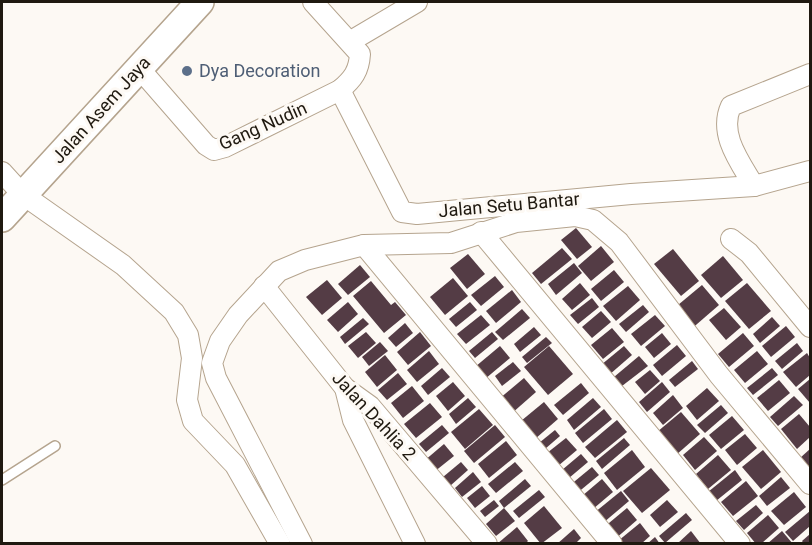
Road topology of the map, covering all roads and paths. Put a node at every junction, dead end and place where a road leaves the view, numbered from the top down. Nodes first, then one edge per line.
1 (200, 2) edge
2 (313, 2) edge
3 (417, 2) edge
4 (356, 47) junction
5 (139, 68) junction
6 (810, 74) edge
7 (340, 90) junction
8 (810, 171) edge
9 (2, 172) edge
10 (754, 186) junction
11 (22, 194) junction
12 (2, 218) edge
13 (481, 232) junction
14 (731, 239) dead end
15 (364, 245) junction
16 (264, 286) junction
17 (810, 327) edge
18 (345, 388) junction
19 (55, 446) dead end
20 (2, 480) edge
21 (810, 484) edge
22 (280, 543) edge
23 (302, 543) edge
24 (415, 543) edge
25 (487, 543) edge
26 (612, 543) edge
27 (740, 543) edge

1 - 5 main road, Jalan Asem Jaya
2 - 4 street
3 - 4 street
4 - 7 street, Gang Nudin
5 - 7 street, Gang Nudin
5 - 11 main road, Jalan Asem Jaya
6 - 10 street
7 - 10 street, Jalan Setu Bantar
8 - 10 street
9 - 11 street
11 - 12 main road, Jalan Asem Jaya
11 - 22 street
13 - 15 street
13 - 21 street
13 - 27 street
14 - 17 street
15 - 16 street
15 - 26 street
16 - 18 street, Jalan Dahlia 2
16 - 23 street
18 - 24 street
18 - 25 street, Jalan Dahlia 2
19 - 20 lane

